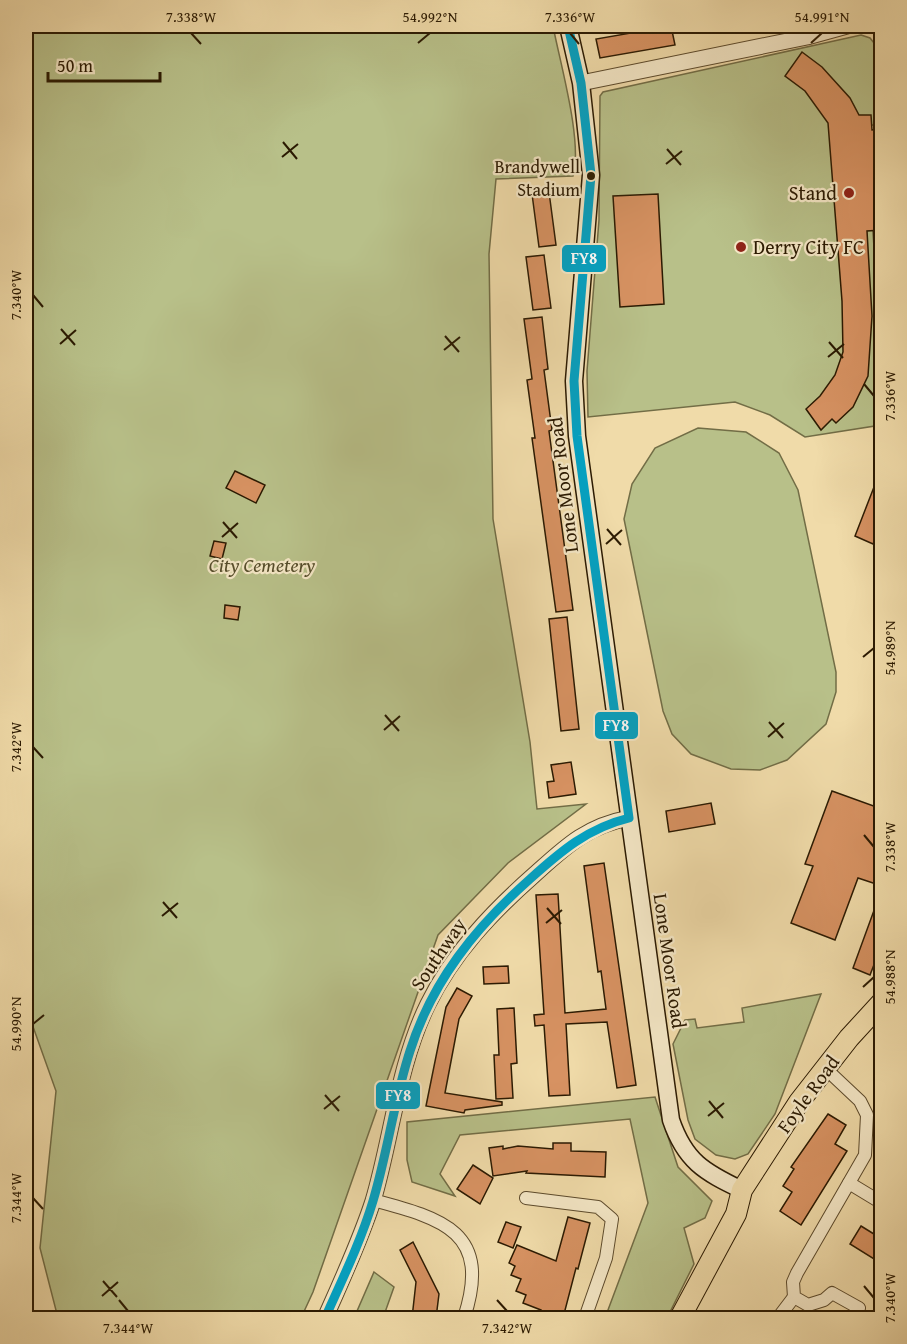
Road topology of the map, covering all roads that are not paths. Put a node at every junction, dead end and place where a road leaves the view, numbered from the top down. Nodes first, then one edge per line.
1 (568, 26) edge
2 (847, 26) edge
3 (876, 26) edge
4 (808, 31) edge
5 (882, 32) edge
6 (581, 83) junction
7 (629, 818) junction
8 (882, 1002) edge
9 (826, 1069) junction
10 (849, 1183) junction
11 (742, 1190) junction
12 (526, 1198) dead end
13 (373, 1200) junction
14 (882, 1203) edge
15 (794, 1297) junction
16 (859, 1308) dead end
17 (325, 1318) edge
18 (464, 1318) edge
19 (585, 1318) edge
20 (680, 1318) edge
21 (778, 1318) edge

1 - 6 main road, Lone Moor Road
2 - 4 street
3 - 5 street
4 - 6 street
6 - 7 main road, Lone Moor Road
7 - 11 main road, Lone Moor Road
7 - 13 street, Southway
8 - 9 main road, Foyle Road
9 - 10 street
9 - 11 main road, Foyle Road
10 - 14 street
10 - 15 street
11 - 20 main road, Foyle Road
12 - 19 street
13 - 17 street, Southway
13 - 18 street
15 - 16 street
15 - 21 street

